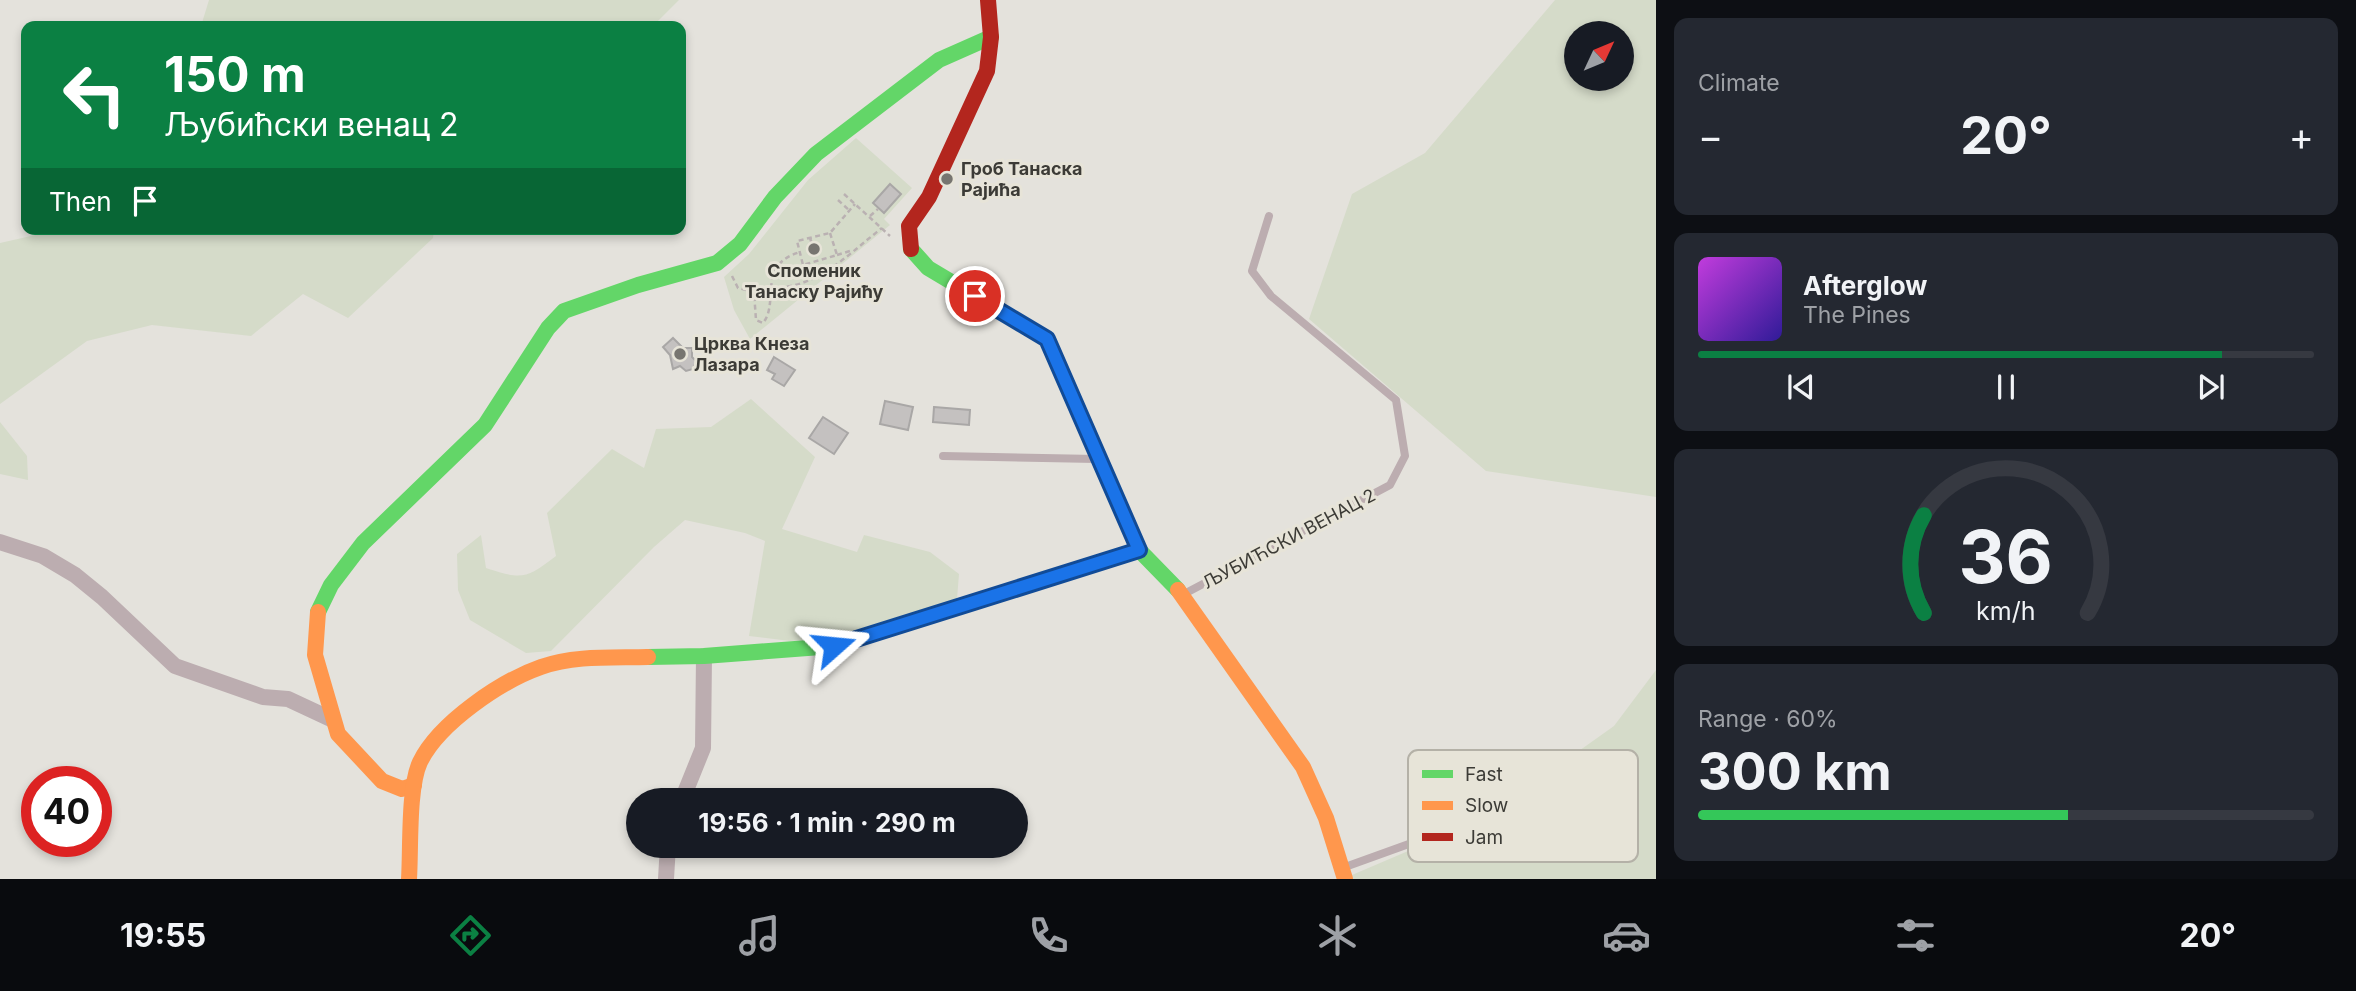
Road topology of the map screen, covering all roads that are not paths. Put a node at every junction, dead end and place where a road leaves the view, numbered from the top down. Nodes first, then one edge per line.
1 (988, 0) edge
2 (991, 37) junction
3 (1269, 215) dead end
4 (943, 456) dead end
5 (1099, 459) junction
6 (0, 542) edge
7 (1139, 550) junction
8 (1183, 595) junction
9 (704, 656) junction
10 (333, 720) junction
11 (414, 785) junction
12 (687, 788) edge
13 (1408, 848) edge
14 (667, 858) edge
15 (1344, 873) edge
16 (410, 879) edge
17 (666, 879) edge

1 - 2 street
2 - 5 street, ЉУБИЋСКИ ВЕНАЦ 2
2 - 10 street
3 - 8 lane, ЉУБИЋСКИ ВЕНАЦ 2
4 - 5 lane
5 - 7 street, ЉУБИЋСКИ ВЕНАЦ 2
6 - 10 street
7 - 8 street, ЉУБИЋСКИ ВЕНАЦ 2
7 - 9 street
8 - 15 street, ЉУБИЋСКИ ВЕНАЦ 2
9 - 11 street
9 - 12 street
10 - 11 street
11 - 16 street
13 - 15 lane
14 - 17 street

